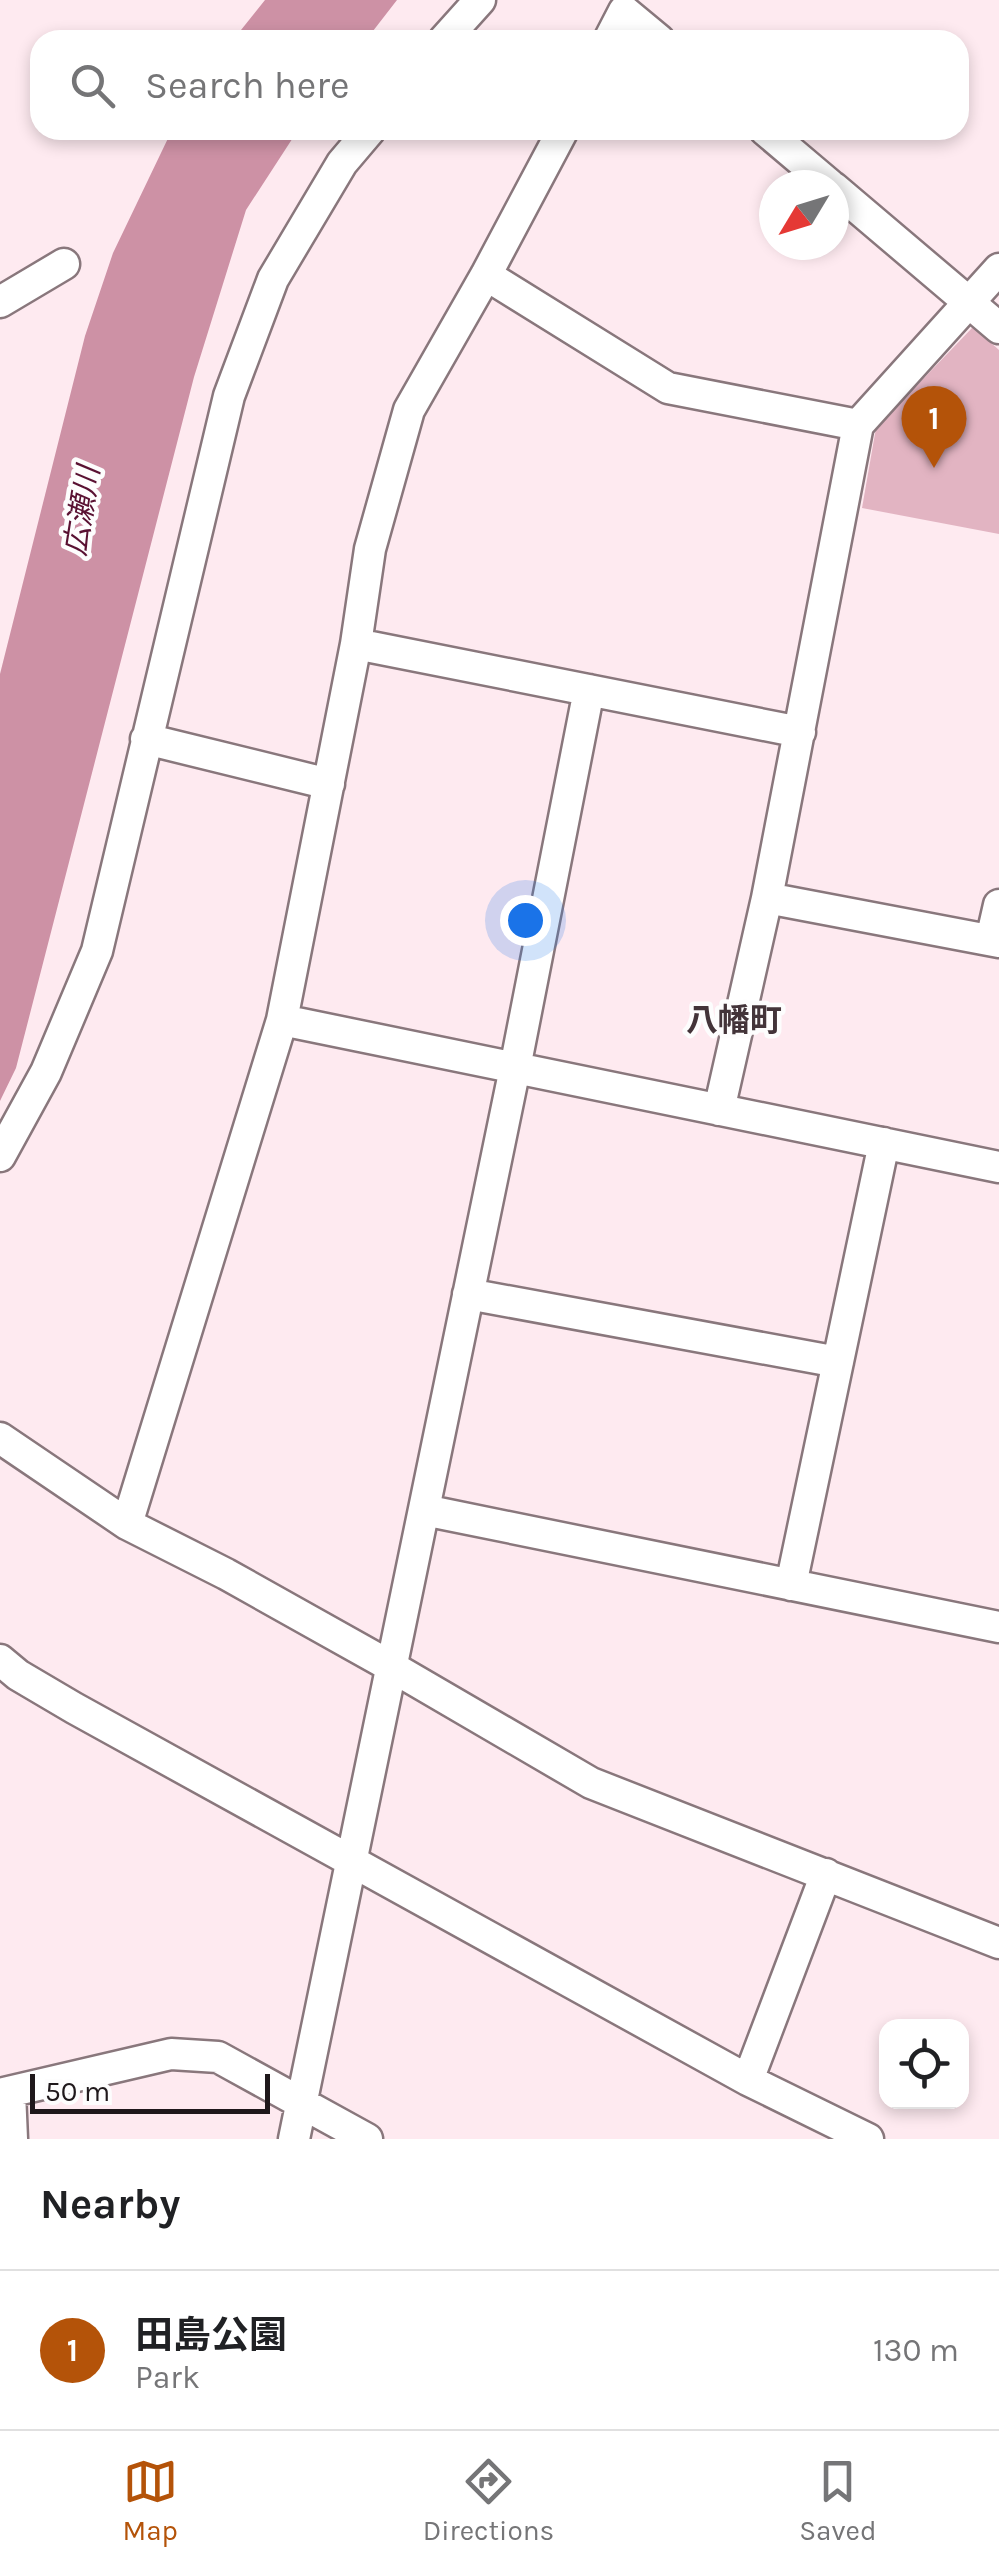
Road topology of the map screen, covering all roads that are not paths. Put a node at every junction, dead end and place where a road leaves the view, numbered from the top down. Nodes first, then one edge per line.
1 (480, 0) edge
2 (453, 30) edge
3 (614, 30) edge
4 (647, 30) edge
5 (362, 140) edge
6 (558, 140) edge
7 (777, 140) edge
8 (812, 170) edge
9 (849, 201) edge
10 (64, 264) dead end
11 (999, 269) edge
12 (486, 275) junction
13 (0, 302) edge
14 (970, 303) junction
15 (999, 328) edge
16 (858, 425) junction
17 (356, 644) junction
18 (590, 690) junction
19 (800, 732) junction
20 (146, 739) junction
21 (329, 784) junction
22 (767, 898) junction
23 (999, 905) edge
24 (995, 941) edge
25 (282, 1020) junction
26 (515, 1068) junction
27 (720, 1110) junction
28 (884, 1143) junction
29 (0, 1156) edge
30 (999, 1167) edge
31 (468, 1294) junction
32 (838, 1362) junction
33 (0, 1438) edge
34 (424, 1510) junction
35 (127, 1524) junction
36 (791, 1585) junction
37 (999, 1627) edge
38 (0, 1660) edge
39 (392, 1666) junction
40 (352, 1860) junction
41 (826, 1874) junction
42 (999, 1942) edge
43 (748, 2080) junction
44 (5, 2093) edge
45 (300, 2102) junction
46 (12, 2139) edge
47 (294, 2139) edge
48 (367, 2139) edge
49 (868, 2139) edge

1 - 2 street
3 - 4 street
5 - 20 street
6 - 12 street
7 - 8 street
9 - 14 street
10 - 13 street
11 - 14 street
12 - 16 street
12 - 17 street
14 - 15 street
14 - 16 street
16 - 19 street
17 - 18 street
17 - 21 street
18 - 19 street
18 - 26 street
19 - 22 street
20 - 21 street
20 - 29 street
21 - 25 street
22 - 24 street
22 - 27 street
23 - 24 street
25 - 26 street
25 - 35 street
26 - 27 street
26 - 31 street
27 - 28 street
28 - 30 street
28 - 32 street
31 - 32 street
31 - 34 street
32 - 36 street
33 - 35 street
34 - 36 street
34 - 39 street
35 - 39 street
36 - 37 street
38 - 40 street
39 - 40 street
39 - 41 street
40 - 43 street
40 - 45 street
41 - 42 street
41 - 43 street
43 - 49 street
44 - 45 street
44 - 46 street
45 - 47 street
45 - 48 street

